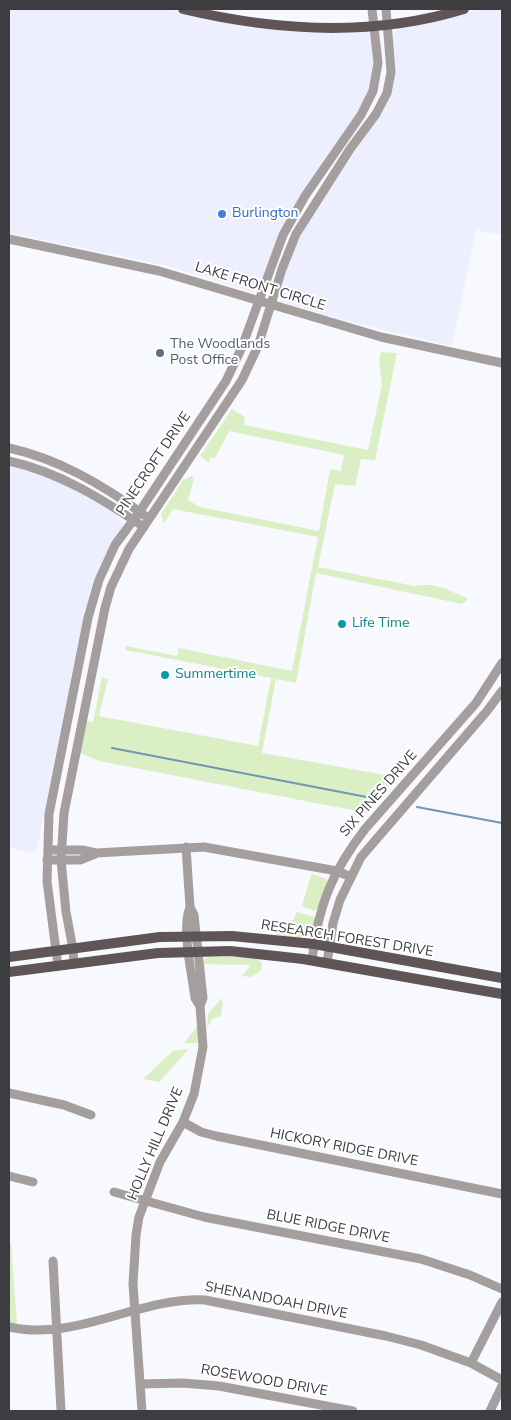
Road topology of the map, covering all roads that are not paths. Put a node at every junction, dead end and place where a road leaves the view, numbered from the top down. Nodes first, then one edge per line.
1 (183, 9) edge
2 (372, 9) edge
3 (386, 9) edge
4 (464, 9) edge
5 (388, 24) junction
6 (374, 25) junction
7 (9, 239) edge
8 (259, 301) junction
9 (271, 304) junction
10 (502, 363) edge
11 (9, 448) edge
12 (9, 461) edge
13 (140, 512) junction
14 (150, 519) junction
15 (133, 520) junction
16 (144, 527) junction
17 (502, 663) edge
18 (502, 691) edge
19 (476, 703) junction
20 (487, 711) junction
21 (414, 773) junction
22 (424, 783) junction
23 (186, 847) junction
24 (47, 855) junction
25 (61, 855) junction
26 (337, 871) junction
27 (351, 877) junction
28 (192, 936) junction
29 (314, 944) junction
30 (73, 948) junction
31 (329, 948) junction
32 (56, 951) junction
33 (194, 951) junction
34 (9, 957) edge
35 (312, 960) junction
36 (327, 963) junction
37 (74, 964) junction
38 (58, 966) junction
39 (9, 972) edge
40 (475, 973) junction
41 (502, 978) edge
42 (457, 986) junction
43 (502, 994) edge
44 (9, 1093) edge
45 (91, 1115) dead end
46 (183, 1122) junction
47 (9, 1176) edge
48 (33, 1182) dead end
49 (114, 1192) dead end
50 (502, 1194) edge
51 (146, 1201) junction
52 (53, 1261) dead end
53 (502, 1289) edge
54 (502, 1302) edge
55 (135, 1311) junction
56 (9, 1327) edge
57 (57, 1329) junction
58 (471, 1363) junction
59 (502, 1380) edge
60 (140, 1384) junction
61 (502, 1386) edge
62 (61, 1411) edge
63 (142, 1411) edge
64 (353, 1411) edge
65 (490, 1411) edge

1 - 6 main road
2 - 6 street, PINECROFT DRIVE
3 - 5 street, PINECROFT DRIVE
4 - 5 main road
5 - 6 main road
5 - 9 street, PINECROFT DRIVE
6 - 8 street, PINECROFT DRIVE
7 - 8 street, LAKE FRONT CIRCLE
8 - 9 street, LAKE FRONT CIRCLE
8 - 13 street, PINECROFT DRIVE
9 - 10 street, LAKE FRONT CIRCLE
9 - 14 street, PINECROFT DRIVE
11 - 13 street
12 - 15 street
13 - 14 street
13 - 15 street, PINECROFT DRIVE
14 - 16 street, PINECROFT DRIVE
15 - 16 street
15 - 24 street, PINECROFT DRIVE
16 - 25 street, PINECROFT DRIVE
17 - 19 street, SIX PINES DRIVE
18 - 20 street, SIX PINES DRIVE
19 - 20 street
19 - 21 street, SIX PINES DRIVE
20 - 22 street, SIX PINES DRIVE
21 - 22 street
21 - 26 street, SIX PINES DRIVE
22 - 27 street, SIX PINES DRIVE
23 - 25 street
23 - 26 street
23 - 28 street, HOLLY HILL DRIVE
24 - 25 street
24 - 32 street, PINECROFT DRIVE
25 - 30 street, PINECROFT DRIVE
26 - 27 street
26 - 29 street, SIX PINES DRIVE
27 - 31 street, SIX PINES DRIVE
28 - 29 main road, RESEARCH FOREST DRIVE
28 - 30 main road, RESEARCH FOREST DRIVE
28 - 33 street, HOLLY HILL DRIVE
29 - 31 main road, RESEARCH FOREST DRIVE
29 - 35 street, SIX PINES DRIVE
30 - 32 main road, RESEARCH FOREST DRIVE
30 - 37 street, PINECROFT DRIVE
31 - 36 street, SIX PINES DRIVE
31 - 40 main road, RESEARCH FOREST DRIVE
32 - 34 main road, RESEARCH FOREST DRIVE
32 - 38 street, PINECROFT DRIVE
33 - 35 main road, RESEARCH FOREST DRIVE
33 - 37 main road, RESEARCH FOREST DRIVE
33 - 46 street, HOLLY HILL DRIVE
35 - 36 main road, RESEARCH FOREST DRIVE
36 - 42 main road, RESEARCH FOREST DRIVE
37 - 38 main road, RESEARCH FOREST DRIVE
38 - 39 main road, RESEARCH FOREST DRIVE
40 - 41 main road, RESEARCH FOREST DRIVE
40 - 42 main road
42 - 43 main road, RESEARCH FOREST DRIVE
44 - 45 street
46 - 50 street, HICKORY RIDGE DRIVE
46 - 51 street, HOLLY HILL DRIVE
47 - 48 street
49 - 51 street, BLUE RIDGE DRIVE
51 - 53 street, BLUE RIDGE DRIVE
51 - 55 street, HOLLY HILL DRIVE
52 - 57 street
54 - 58 street
55 - 57 street, SHENANDOAH DRIVE
55 - 58 street, SHENANDOAH DRIVE
55 - 60 street, HOLLY HILL DRIVE
56 - 57 street, SHENANDOAH DRIVE
57 - 62 street
58 - 59 street, SHENANDOAH DRIVE
60 - 63 street, HOLLY HILL DRIVE
60 - 64 street, ROSEWOOD DRIVE
61 - 65 street

